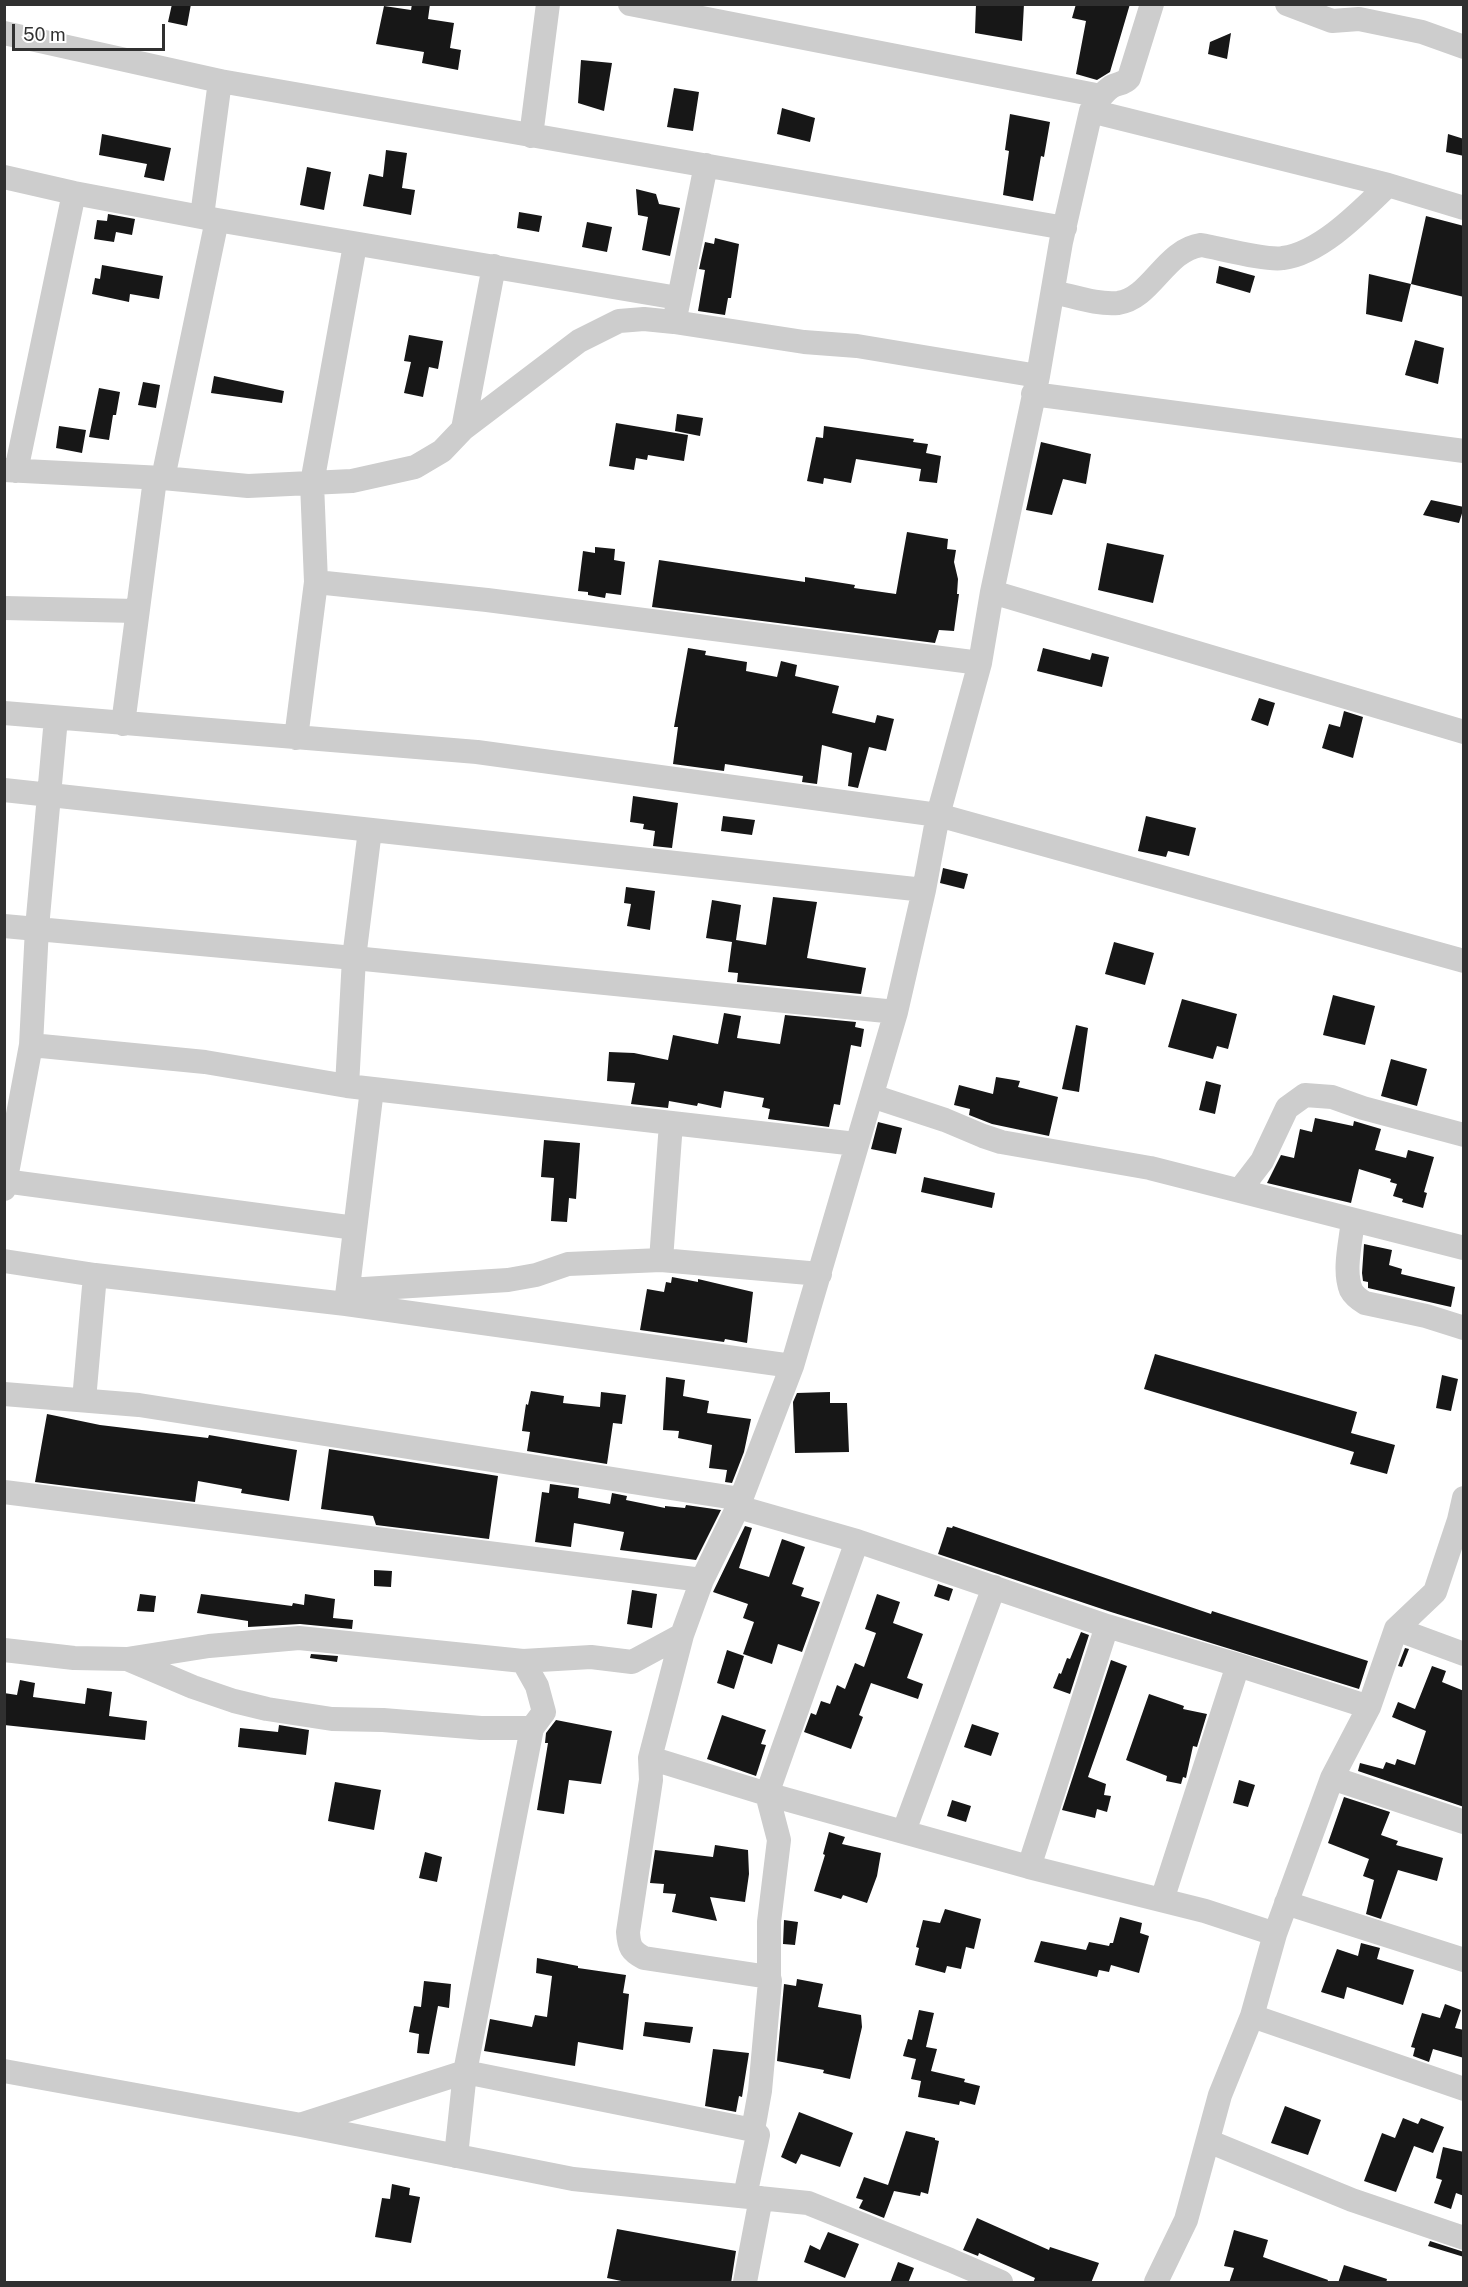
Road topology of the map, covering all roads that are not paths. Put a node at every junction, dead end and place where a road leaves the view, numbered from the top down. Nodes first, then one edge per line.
1 (548, 4) edge
2 (630, 4) edge
3 (1152, 4) edge
4 (1287, 4) edge
5 (4, 33) edge
6 (1464, 47) edge
7 (220, 81) junction
8 (1096, 103) junction
9 (531, 136) junction
10 (706, 165) junction
11 (4, 177) edge
12 (1388, 185) junction
13 (74, 193) junction
14 (1464, 208) edge
15 (209, 218) junction
16 (1065, 228) junction
17 (355, 245) junction
18 (494, 266) junction
19 (1053, 292) junction
20 (676, 310) junction
21 (1035, 385) junction
22 (464, 429) junction
23 (1464, 451) edge
24 (10, 470) edge
25 (159, 479) junction
26 (312, 483) junction
27 (316, 582) junction
28 (992, 592) junction
29 (4, 608) edge
30 (136, 611) junction
31 (980, 663) junction
32 (4, 713) edge
33 (56, 718) junction
34 (123, 724) junction
35 (1464, 732) edge
36 (296, 738) junction
37 (4, 790) edge
38 (48, 795) junction
39 (938, 815) junction
40 (370, 830) junction
41 (924, 890) junction
42 (4, 926) edge
43 (37, 928) junction
44 (354, 958) junction
45 (1464, 960) edge
46 (896, 1011) junction
47 (31, 1045) junction
48 (15, 1083) edge
49 (347, 1086) junction
50 (372, 1089) junction
51 (872, 1096) junction
52 (671, 1123) junction
53 (1464, 1135) edge
54 (856, 1144) junction
55 (5, 1184) edge
56 (1239, 1191) junction
57 (1353, 1221) junction
58 (355, 1228) junction
59 (1464, 1248) edge
60 (661, 1260) junction
61 (4, 1261) edge
62 (820, 1274) junction
63 (95, 1275) junction
64 (347, 1297) junction
65 (1464, 1328) edge
66 (792, 1366) junction
67 (4, 1394) edge
68 (84, 1400) junction
69 (4, 1492) edge
70 (1464, 1498) edge
71 (739, 1503) junction
72 (857, 1542) junction
73 (702, 1580) junction
74 (994, 1587) junction
75 (1107, 1626) junction
76 (1396, 1629) junction
77 (682, 1635) junction
78 (4, 1650) edge
79 (1464, 1654) edge
80 (127, 1659) junction
81 (523, 1661) junction
82 (1238, 1665) junction
83 (1369, 1707) junction
84 (532, 1728) junction
85 (650, 1758) junction
86 (1332, 1778) junction
87 (767, 1794) junction
88 (1464, 1822) edge
89 (904, 1831) junction
90 (1029, 1867) junction
91 (1162, 1900) junction
92 (1286, 1903) junction
93 (1275, 1934) junction
94 (1464, 1960) edge
95 (769, 1977) junction
96 (1252, 2016) junction
97 (4, 2071) edge
98 (465, 2072) junction
99 (1464, 2089) edge
100 (301, 2125) junction
101 (753, 2130) junction
102 (1208, 2141) junction
103 (456, 2156) junction
104 (753, 2197) junction
105 (1464, 2238) edge
106 (1157, 2282) edge
107 (745, 2283) edge
108 (1001, 2283) edge

1 - 9 street
2 - 8 street
3 - 8 street
4 - 6 street
5 - 7 street
7 - 9 street
7 - 15 street
8 - 12 street
8 - 16 street
9 - 10 street
10 - 16 street
10 - 20 street
11 - 13 street
12 - 14 street
12 - 19 street
13 - 15 street
13 - 24 street
15 - 17 street
15 - 25 street
16 - 19 street
17 - 18 street
17 - 26 street
18 - 20 street
18 - 22 street
19 - 21 street
20 - 21 street
20 - 22 street
21 - 23 street
21 - 28 street
22 - 26 street
24 - 25 street
25 - 26 street
25 - 30 street
26 - 27 street
27 - 31 street
27 - 36 street
28 - 31 street
28 - 35 street
29 - 30 street
30 - 34 street
31 - 39 street
32 - 33 street
33 - 34 street
33 - 38 street
34 - 36 street
36 - 39 street
37 - 38 street
38 - 40 street
38 - 43 street
39 - 41 street
39 - 45 street
40 - 41 street
40 - 44 street
41 - 46 street
42 - 43 street
43 - 44 street
43 - 47 street
44 - 46 street
44 - 49 street
46 - 51 street
47 - 48 street
47 - 49 street
48 - 55 street
49 - 50 street
50 - 52 street
50 - 58 street
51 - 54 street
51 - 56 street
52 - 54 street
52 - 60 street
53 - 56 street
54 - 62 street
55 - 58 street
56 - 57 street
57 - 59 street
57 - 65 street
58 - 64 street
60 - 62 street
60 - 64 street
61 - 63 street
62 - 66 street
63 - 64 street
63 - 68 street
64 - 66 street
66 - 71 street
67 - 68 street
68 - 71 street
69 - 73 street
70 - 76 street
71 - 72 street
71 - 73 street
72 - 74 street
72 - 87 street
73 - 77 street
74 - 75 street
74 - 89 street
75 - 82 street
75 - 90 street
76 - 79 street
76 - 83 street
77 - 81 street
77 - 85 street
78 - 80 street
80 - 81 street
80 - 84 street
81 - 84 street
82 - 83 street
82 - 91 street
83 - 86 street
84 - 98 street
85 - 87 street
85 - 95 street
86 - 88 street
86 - 92 street
87 - 89 street
87 - 95 street
89 - 90 street
90 - 91 street
91 - 93 street
92 - 93 street
92 - 94 street
93 - 96 street
95 - 101 street
96 - 99 street
96 - 102 street
97 - 100 street
98 - 100 street
98 - 101 street
98 - 103 street
100 - 103 street
101 - 104 street
102 - 105 street
102 - 106 street
103 - 104 street
104 - 107 street
104 - 108 street

